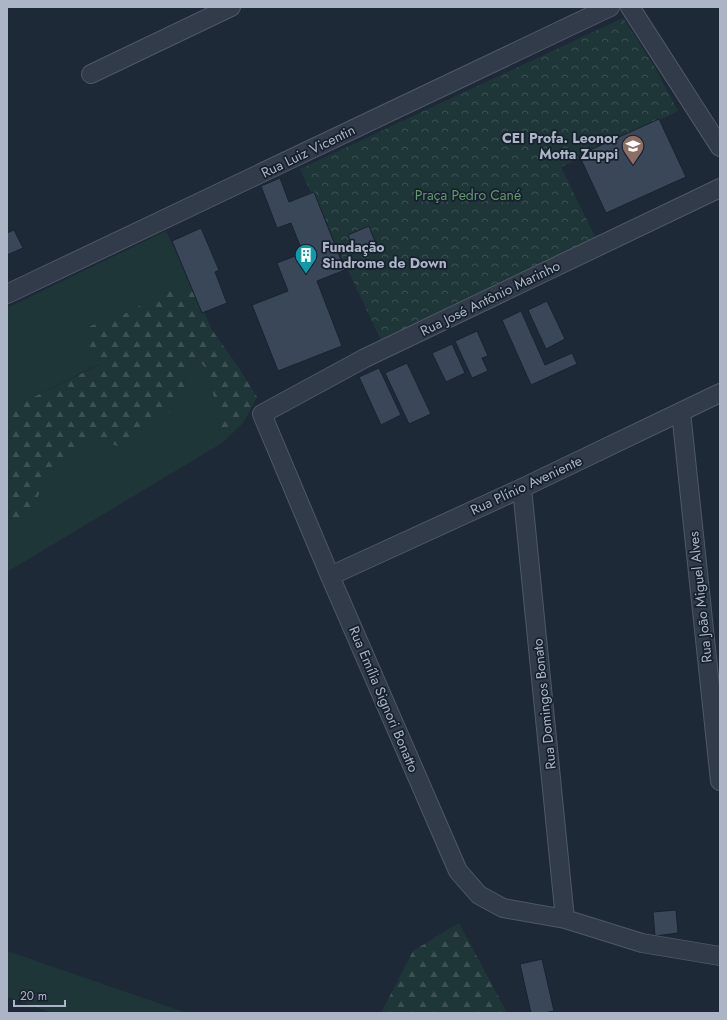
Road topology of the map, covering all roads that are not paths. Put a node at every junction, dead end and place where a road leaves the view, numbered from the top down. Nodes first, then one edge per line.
1 (231, 7) edge
2 (610, 7) edge
3 (630, 7) edge
4 (91, 74) dead end
5 (720, 147) edge
6 (720, 188) edge
7 (7, 294) edge
8 (720, 393) edge
9 (681, 412) junction
10 (262, 414) joint
11 (522, 488) junction
12 (330, 576) junction
13 (720, 781) edge
14 (565, 920) junction
15 (720, 956) edge

1 - 4 street
2 - 7 street, Rua Luiz Vicentin
3 - 5 street
6 - 10 street, Rua José Antônio Marinho
8 - 9 street, Rua Plínio Aveniente
9 - 11 street, Rua Plínio Aveniente
9 - 13 street, Rua João Miguel Alves
10 - 12 street, Rua Emília Signori Bonatto
11 - 12 street, Rua Plínio Aveniente
11 - 14 street, Rua Domingos Bonato
12 - 14 street, Rua Emília Signori Bonatto
14 - 15 street, Rua Emília Signori Bonatto

